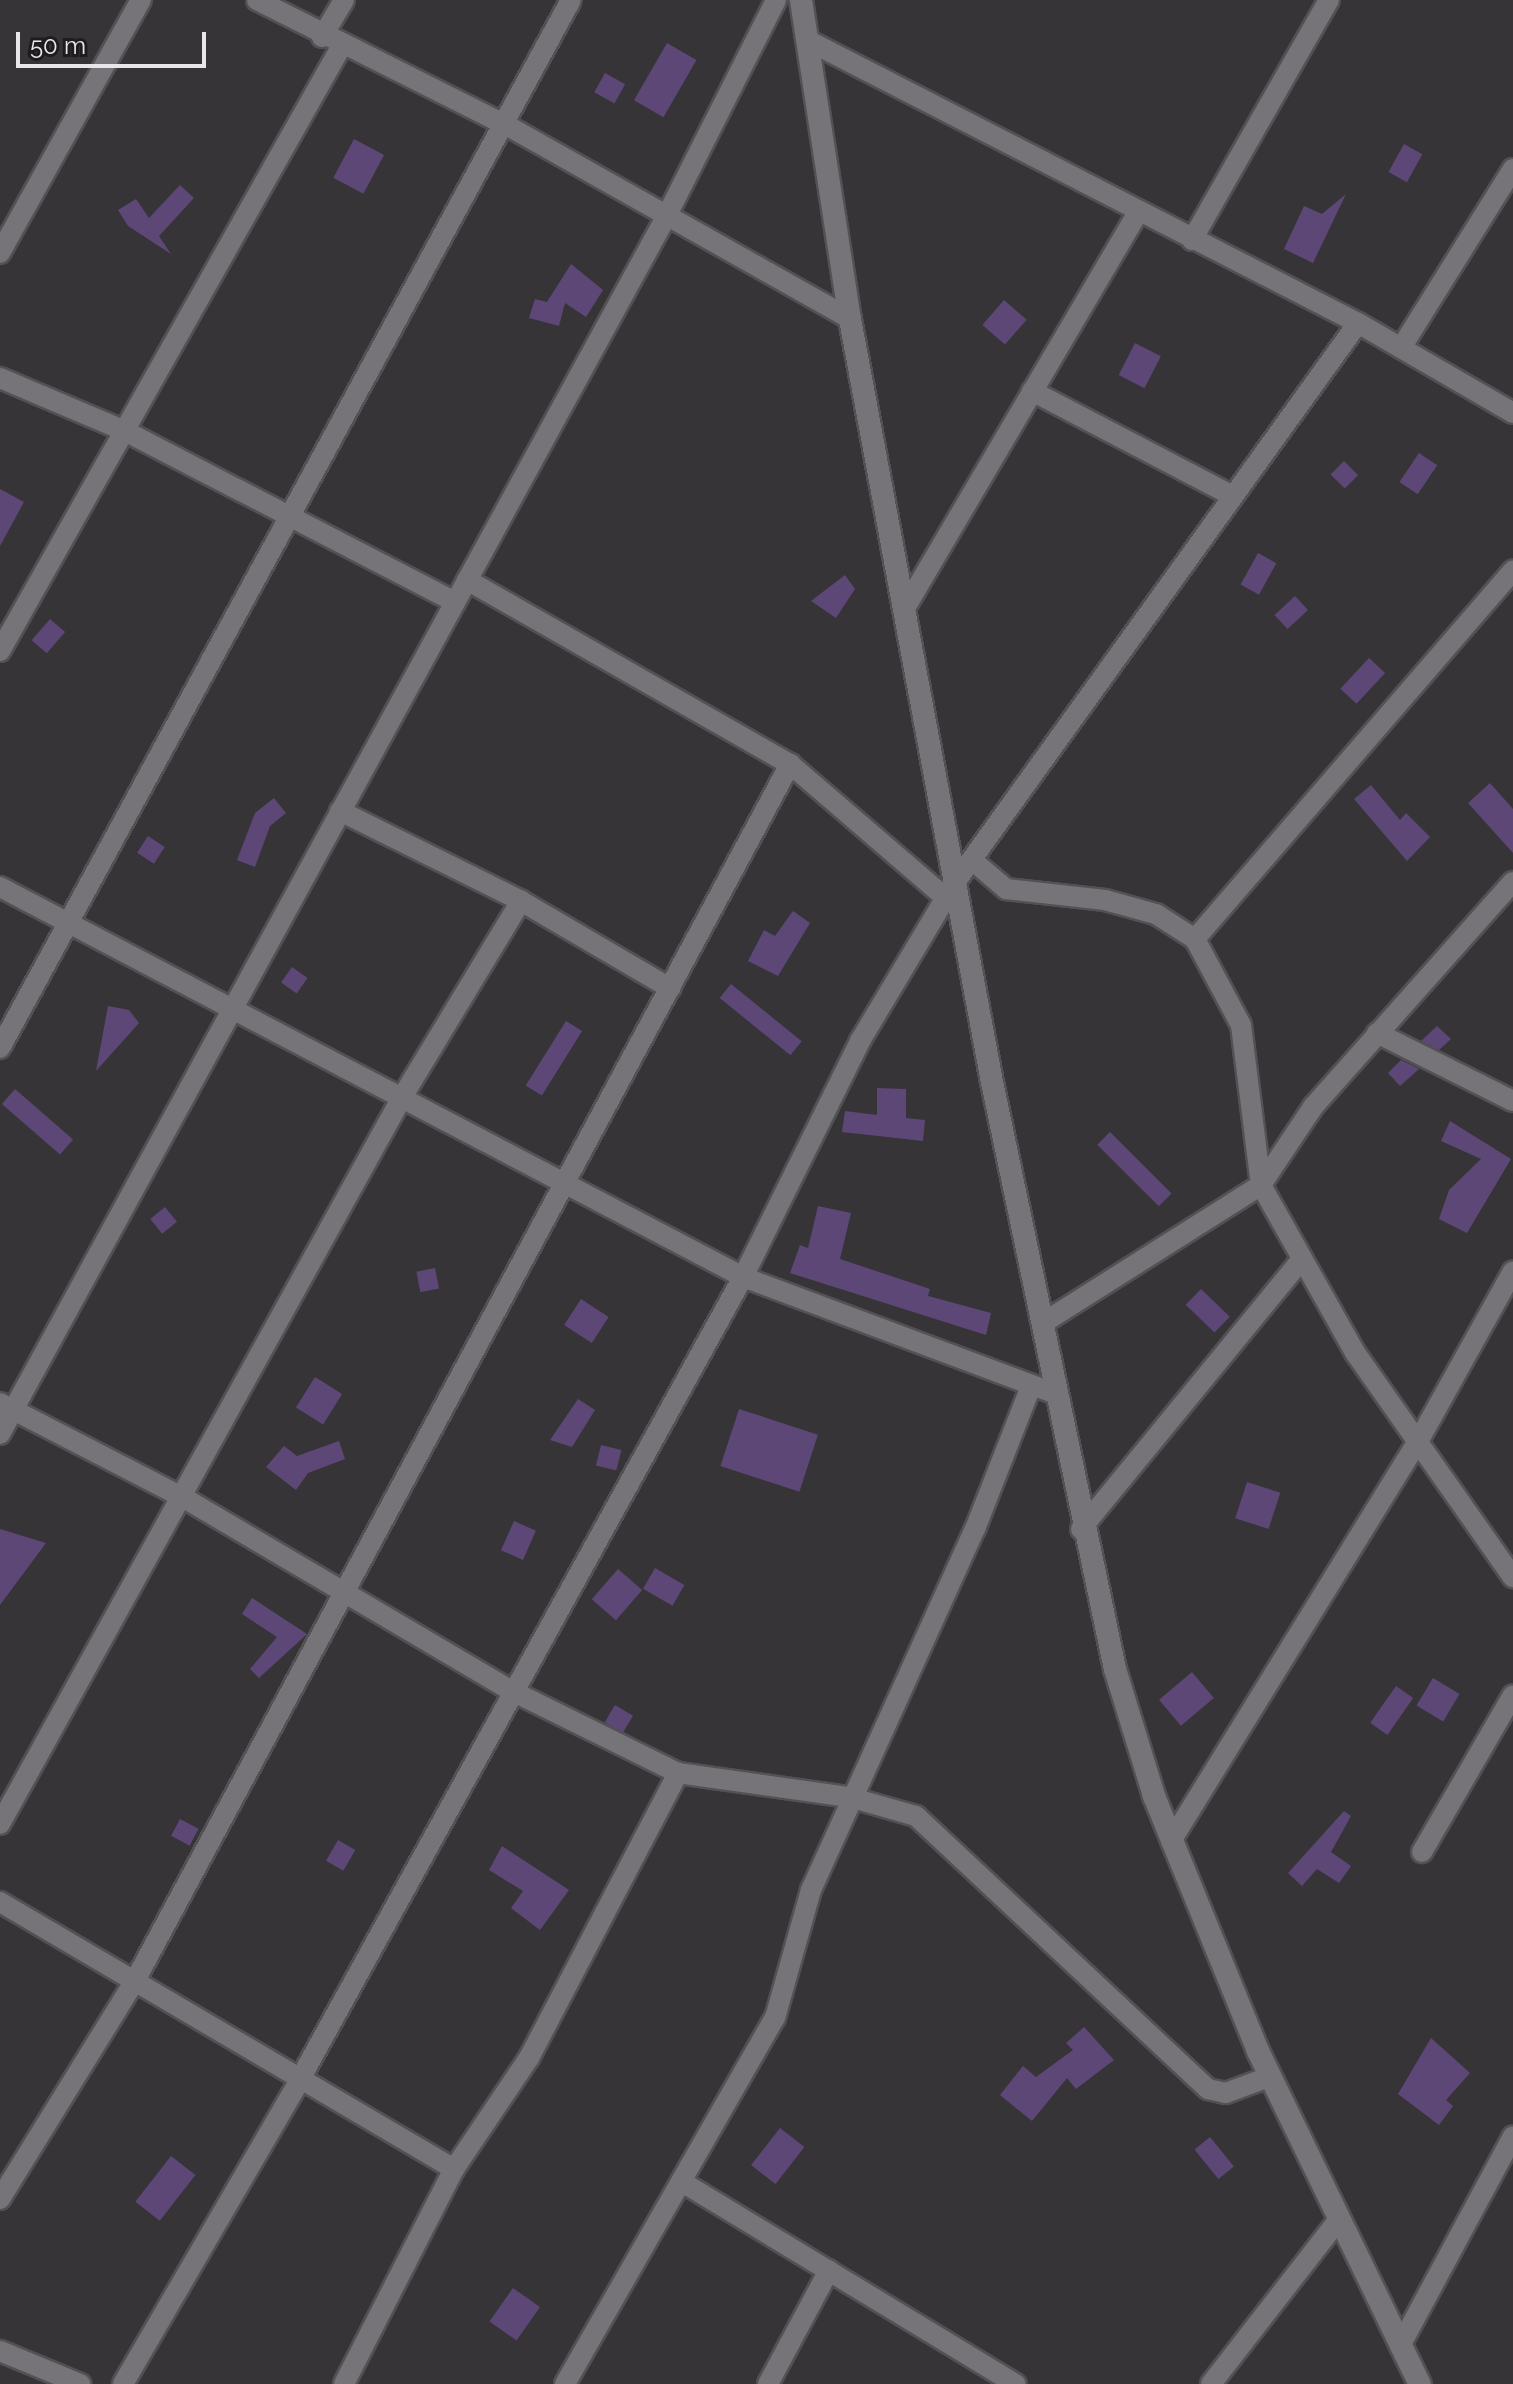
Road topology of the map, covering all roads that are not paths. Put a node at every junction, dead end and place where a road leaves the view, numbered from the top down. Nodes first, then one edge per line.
1 (141, 0) edge
2 (257, 0) edge
3 (344, 0) edge
4 (571, 0) edge
5 (776, 0) edge
6 (801, 0) edge
7 (1329, 0) edge
8 (322, 37) junction
9 (807, 40) junction
10 (341, 47) junction
11 (508, 126) junction
12 (1513, 169) edge
13 (1138, 212) junction
14 (666, 217) junction
15 (1192, 240) junction
16 (0, 253) edge
17 (850, 319) junction
18 (1358, 323) junction
19 (1401, 348) junction
20 (0, 378) edge
21 (1032, 391) junction
22 (1513, 413) edge
23 (125, 431) junction
24 (1233, 496) junction
25 (290, 521) junction
26 (1513, 570) edge
27 (467, 580) junction
28 (455, 602) junction
29 (905, 608) junction
30 (0, 651) edge
31 (790, 764) junction
32 (340, 811) junction
33 (972, 860) junction
34 (1513, 882) edge
35 (0, 887) edge
36 (950, 891) junction
37 (521, 901) junction
38 (70, 924) junction
39 (1195, 939) junction
40 (670, 988) junction
41 (235, 1011) junction
42 (1377, 1033) junction
43 (0, 1048) edge
44 (401, 1099) junction
45 (1513, 1101) edge
46 (567, 1185) junction
47 (1261, 1185) junction
48 (1302, 1259) junction
49 (1513, 1271) edge
50 (743, 1277) junction
51 (1046, 1321) junction
52 (1030, 1389) junction
53 (1056, 1394) junction
54 (7, 1407) edge
55 (0, 1434) edge
56 (1419, 1440) junction
57 (184, 1498) junction
58 (1081, 1529) junction
59 (1513, 1577) edge
60 (344, 1592) junction
61 (512, 1691) junction
62 (1513, 1695) edge
63 (678, 1773) junction
64 (849, 1797) junction
65 (0, 1824) edge
66 (1171, 1841) junction
67 (1422, 1852) dead end
68 (0, 1902) edge
69 (137, 1977) junction
70 (1269, 2077) junction
71 (299, 2081) junction
72 (1513, 2136) edge
73 (454, 2169) junction
74 (682, 2182) junction
75 (0, 2199) edge
76 (1338, 2220) junction
77 (829, 2270) junction
78 (1400, 2346) junction
79 (0, 2351) edge
80 (988, 2376) edge
81 (80, 2384) edge
82 (123, 2384) edge
83 (344, 2384) edge
84 (565, 2384) edge
85 (768, 2384) edge
86 (1016, 2384) edge
87 (1211, 2384) edge
88 (1420, 2384) edge

1 - 16 street
2 - 8 street
3 - 8 street
4 - 11 street
5 - 14 street
6 - 9 main road
7 - 15 street
8 - 10 street
9 - 13 street
9 - 17 main road
10 - 11 street
10 - 23 street
11 - 14 street
11 - 25 street
12 - 19 street
13 - 15 street
13 - 21 street
14 - 17 street
14 - 27 street
15 - 18 street
17 - 29 main road
18 - 19 street
18 - 24 street
19 - 22 street
20 - 23 street
21 - 24 street
21 - 29 street
23 - 25 street
23 - 30 street
24 - 33 street
25 - 28 street
25 - 38 street
26 - 39 street
27 - 28 street
27 - 31 street
28 - 32 street
29 - 36 main road
31 - 36 street
31 - 40 street
32 - 37 street
32 - 41 street
33 - 36 street
33 - 39 street
34 - 42 street
35 - 38 street
36 - 50 street
36 - 51 main road
37 - 40 street
37 - 44 street
38 - 41 street
38 - 43 street
39 - 47 street
40 - 46 street
41 - 44 street
41 - 54 street
42 - 45 street
42 - 47 street
44 - 46 street
44 - 57 street
46 - 50 street
46 - 60 street
47 - 48 street
47 - 51 street
48 - 56 street
48 - 58 street
49 - 56 street
50 - 52 street
50 - 61 street
51 - 53 main road
52 - 53 street
52 - 64 street
53 - 58 main road
54 - 55 street
54 - 57 street
56 - 59 street
56 - 66 street
57 - 60 street
57 - 65 street
58 - 66 main road
60 - 61 street
60 - 69 street
61 - 63 street
61 - 71 street
62 - 67 street
63 - 64 street
63 - 73 street
64 - 70 street
64 - 74 street
66 - 70 main road
68 - 69 street
69 - 71 street
69 - 75 street
70 - 76 main road
71 - 73 street
71 - 82 street
72 - 78 street
73 - 83 street
74 - 77 street
74 - 84 street
76 - 78 main road
76 - 87 street
77 - 80 street
77 - 85 street
78 - 88 main road
79 - 81 street
80 - 86 street

